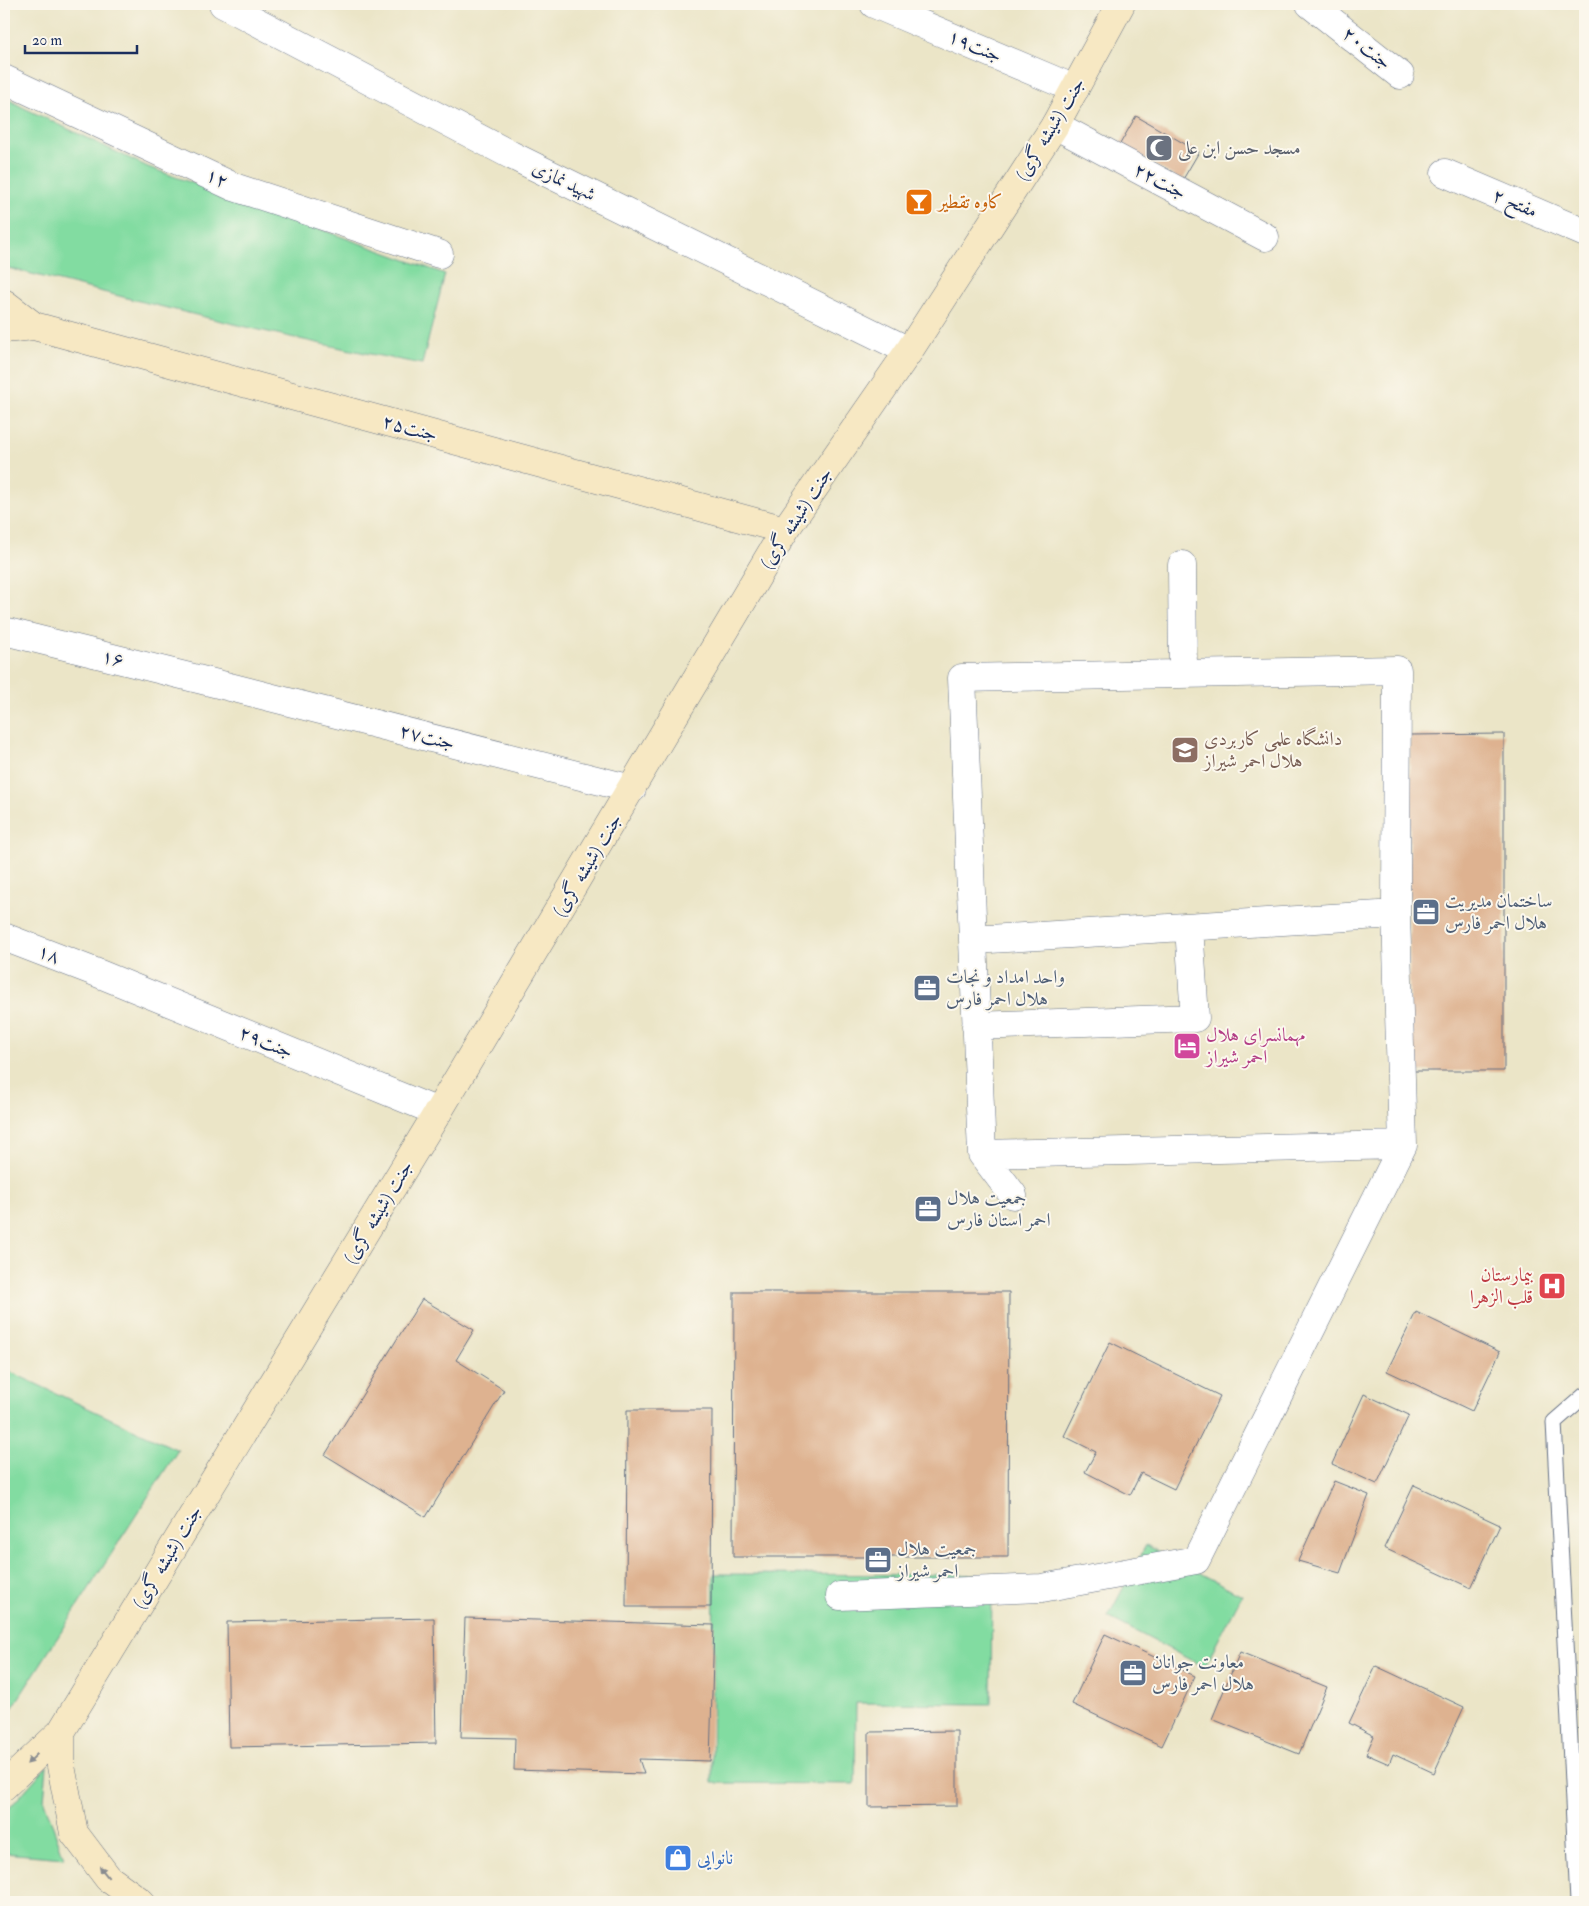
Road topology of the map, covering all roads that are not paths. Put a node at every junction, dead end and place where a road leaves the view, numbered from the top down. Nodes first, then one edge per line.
1 (223, 4) edge
2 (874, 4) edge
3 (1121, 4) edge
4 (1310, 4) edge
5 (1400, 75) dead end
6 (4, 79) edge
7 (1075, 89) junction
8 (1055, 125) junction
9 (1445, 173) dead end
10 (1585, 233) edge
11 (1265, 237) dead end
12 (439, 254) dead end
13 (4, 303) edge
14 (34, 326) junction
15 (4, 330) edge
16 (909, 351) junction
17 (786, 530) junction
18 (1182, 565) dead end
19 (4, 631) edge
20 (1183, 674) junction
21 (222, 685) joint
22 (632, 790) junction
23 (1396, 914) junction
24 (1189, 927) junction
25 (4, 937) edge
26 (973, 940) junction
27 (94, 972) joint
28 (976, 1026) junction
29 (438, 1112) junction
30 (1403, 1145) junction
31 (982, 1154) junction
32 (1013, 1195) dead end
33 (1585, 1395) edge
34 (840, 1596) dead end
35 (61, 1732) junction
36 (4, 1786) edge
37 (142, 1902) edge
38 (1578, 1902) edge

1 - 16 street, شهید نمازی
2 - 7 street, جنت۱۹
3 - 7 street, جنت (شیشه گری)
4 - 5 street, جنت۲۰
6 - 12 street, ۱۲
7 - 8 street, جنت (شیشه گری)
8 - 11 street, جنت۲۲
8 - 16 street, جنت (شیشه گری)
9 - 10 street, مفتح ۲
13 - 14 street
14 - 15 street
14 - 17 street, جنت۲۵
16 - 17 street, جنت (شیشه گری)
17 - 22 street, جنت (شیشه گری)
18 - 20 street
19 - 21 street, ۱۶
20 - 23 street
20 - 26 street
21 - 22 street, جنت۲۷
22 - 29 street, جنت (شیشه گری)
23 - 24 street
23 - 30 street
24 - 26 street
24 - 28 street
25 - 27 street, ۱۸
26 - 28 street
27 - 29 street, جنت۲۹
28 - 31 street
29 - 35 street, جنت (شیشه گری)
30 - 31 street
30 - 34 street
31 - 32 street
33 - 38 lane
35 -> 36 street, جنت (شیشه گری)
37 -> 35 street

